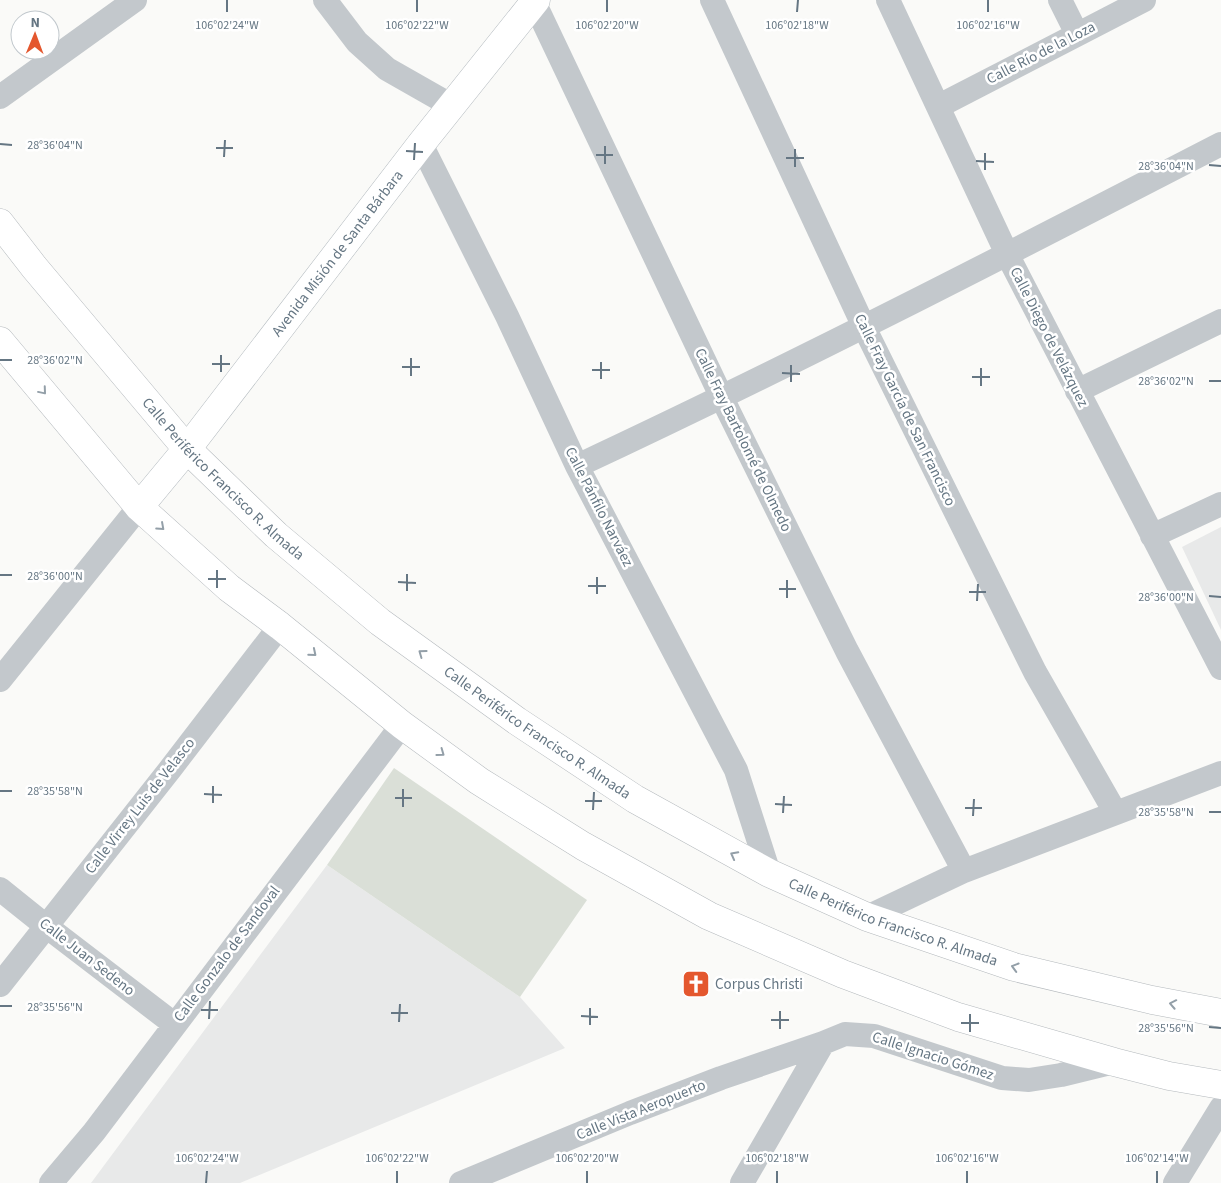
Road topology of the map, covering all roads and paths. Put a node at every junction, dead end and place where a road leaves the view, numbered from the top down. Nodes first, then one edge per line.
1 (135, 0) edge
2 (325, 0) edge
3 (712, 0) edge
4 (888, 0) edge
5 (1060, 0) edge
6 (1144, 0) edge
7 (535, 1) edge
8 (1077, 34) junction
9 (0, 97) edge
10 (452, 106) junction
11 (939, 106) junction
12 (421, 144) junction
13 (1221, 144) edge
14 (0, 223) edge
15 (1007, 254) junction
16 (1221, 321) edge
17 (864, 327) junction
18 (0, 341) edge
19 (1077, 391) junction
20 (722, 398) junction
21 (187, 449) junction
22 (577, 466) junction
23 (1221, 504) edge
24 (139, 507) junction
25 (1152, 536) junction
26 (280, 626) junction
27 (1221, 668) edge
28 (0, 680) edge
29 (402, 725) junction
30 (1221, 773) edge
31 (1114, 812) junction
32 (964, 871) junction
33 (769, 873) junction
34 (0, 889) edge
35 (867, 917) junction
36 (46, 926) junction
37 (0, 985) edge
38 (1221, 1013) edge
39 (174, 1024) junction
40 (823, 1043) junction
41 (1114, 1062) junction
42 (1221, 1085) edge
43 (1221, 1108) edge
44 (52, 1183) edge
45 (461, 1183) edge
46 (742, 1183) edge
47 (1175, 1183) edge

1 - 9 street
2 - 10 street
3 - 17 street, Calle Fray García de San Francisco
4 - 11 street, Calle Diego de Velázquez
5 - 8 street
6 - 8 street, Calle Río de la Loza
7 - 10 main road, Avenida Misión de Santa Bárbara
7 - 20 street, Calle Fray Bartolomé de Olmedo
8 - 11 street, Calle Río de la Loza
10 - 12 main road, Avenida Misión de Santa Bárbara
11 - 15 street, Calle Diego de Velázquez
12 - 21 main road, Avenida Misión de Santa Bárbara
12 - 22 street, Calle Pánfilo Narváez
13 - 15 street
14 - 21 main road, Calle Periférico Francisco R. Almada
15 - 17 street
15 - 19 street, Calle Diego de Velázquez
16 - 19 street
17 - 20 street
17 - 31 street, Calle Fray García de San Francisco
18 -> 24 main road
19 - 25 street, Calle Diego de Velázquez
20 - 22 street
20 - 32 street, Calle Fray Bartolomé de Olmedo
21 - 24 main road, Avenida Misión de Santa Bárbara
33 -> 21 main road, Calle Periférico Francisco R. Almada
22 - 33 street, Calle Pánfilo Narváez
23 - 25 street
24 -> 26 main road
24 - 28 street
25 - 27 street, Calle Diego de Velázquez
26 -> 29 main road
26 - 36 street, Calle Virrey Luis de Velasco
29 - 39 street, Calle Gonzalo de Sandoval
29 -> 41 main road
30 - 31 street
31 - 32 street
32 - 35 street
33 - 35 main road, Calle Periférico Francisco R. Almada
34 - 36 street, Calle Juan Sedeno
38 -> 35 main road, Calle Periférico Francisco R. Almada
36 - 37 street, Calle Virrey Luis de Velasco
36 - 39 street, Calle Juan Sedeno
39 - 44 street, Calle Gonzalo de Sandoval
40 - 41 street, Calle Ignacio Gómez
40 - 45 street, Calle Vista Aeropuerto
40 - 46 street
41 - 42 main road
43 - 47 street

